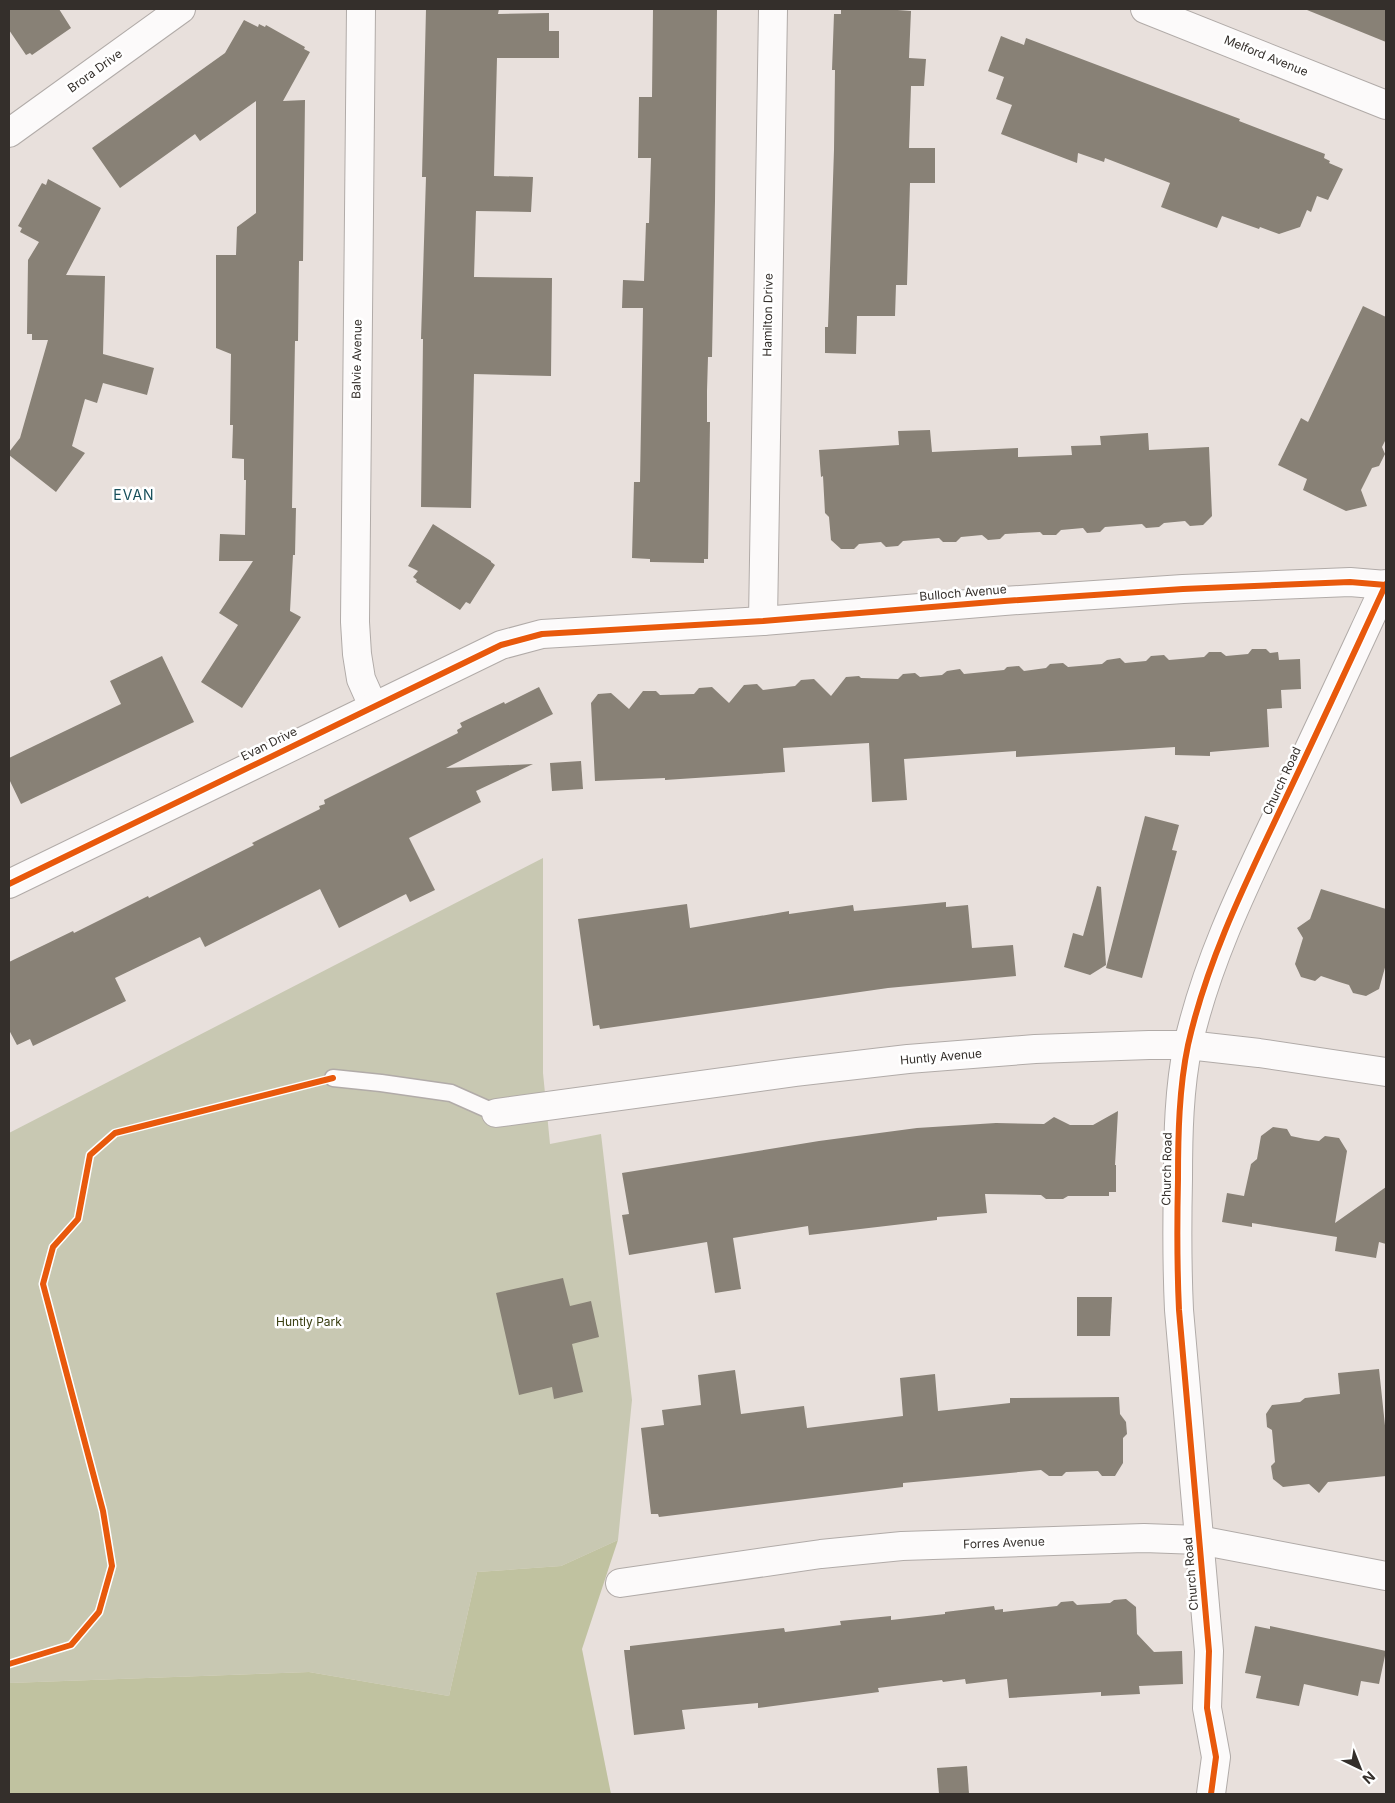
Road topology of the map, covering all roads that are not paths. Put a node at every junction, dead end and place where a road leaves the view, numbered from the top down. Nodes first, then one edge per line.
1 (181, 9) edge
2 (361, 9) edge
3 (773, 9) edge
4 (1145, 9) edge
5 (1386, 105) edge
6 (9, 133) edge
7 (1386, 584) edge
8 (763, 621) junction
9 (542, 634) joint
10 (373, 706) junction
11 (9, 884) edge
12 (1188, 1045) junction
13 (1386, 1072) edge
14 (332, 1078) dead end
15 (496, 1113) joint
16 (1199, 1540) junction
17 (1386, 1576) edge
18 (620, 1583) dead end
19 (1211, 1794) edge

1 - 6 street, Brora Drive
2 - 10 street, Balvie Avenue
3 - 8 street, Hamilton Drive
4 - 5 street, Melford Avenue
7 - 8 street, Bulloch Avenue
7 - 12 street, Church Road
8 - 9 street, Bulloch Avenue
9 - 10 street, Evan Drive
10 - 11 street, Evan Drive
12 - 13 street, Huntly Avenue
12 - 15 street, Huntly Avenue
12 - 16 street, Church Road
14 - 15 lane
16 - 17 street, Forres Avenue
16 - 18 street, Forres Avenue
16 - 19 street, Church Road

